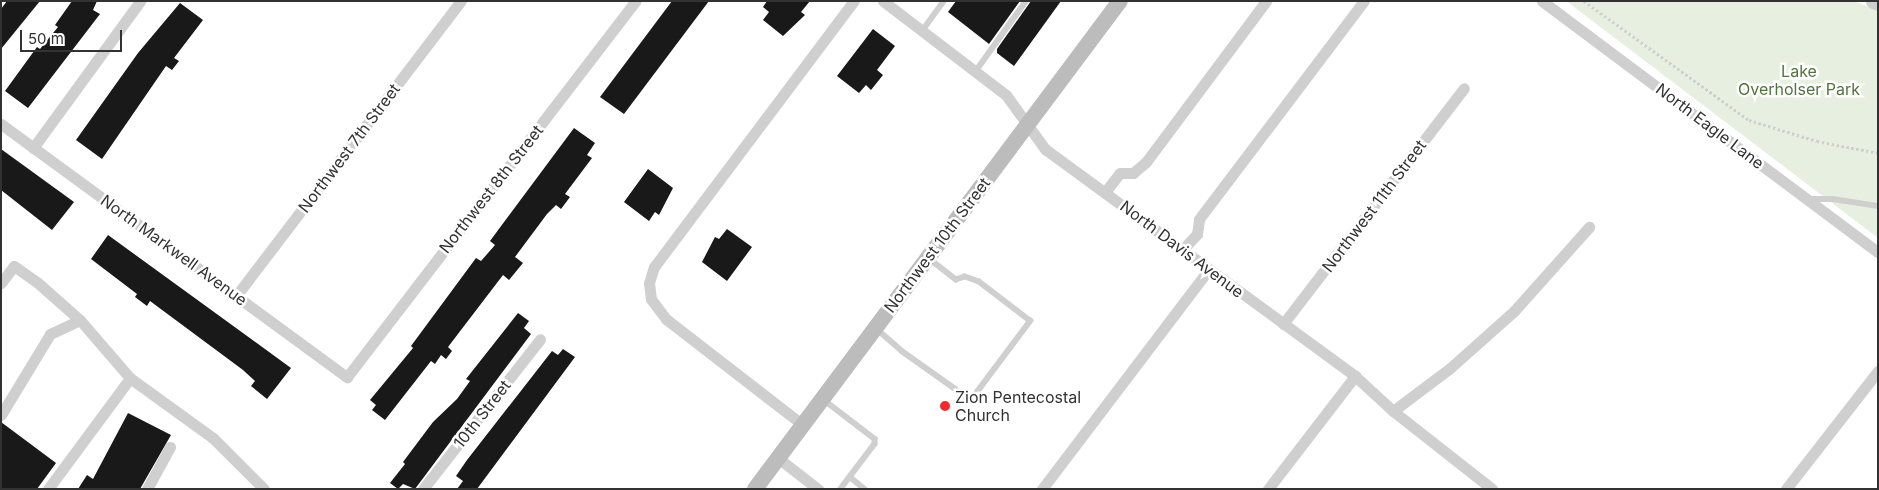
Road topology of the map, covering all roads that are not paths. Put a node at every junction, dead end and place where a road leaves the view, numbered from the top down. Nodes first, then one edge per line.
1 (140, 1) edge
2 (461, 1) edge
3 (636, 1) edge
4 (854, 1) edge
5 (883, 1) edge
6 (944, 1) edge
7 (1026, 1) edge
8 (1120, 1) edge
9 (1266, 1) edge
10 (1364, 1) edge
11 (1542, 1) edge
12 (1872, 1) edge
13 (1878, 3) edge
14 (922, 31) junction
15 (975, 72) junction
16 (1464, 88) dead end
17 (1028, 123) junction
18 (1, 124) edge
19 (33, 148) junction
20 (1106, 192) junction
21 (1809, 200) junction
22 (1878, 206) edge
23 (1589, 227) dead end
24 (1184, 248) junction
25 (1878, 252) edge
26 (928, 258) junction
27 (1208, 270) junction
28 (1, 282) edge
29 (236, 296) junction
30 (80, 320) junction
31 (1283, 324) junction
32 (876, 328) junction
33 (540, 339) dead end
34 (1878, 371) edge
35 (1355, 376) junction
36 (347, 377) joint
37 (130, 378) junction
38 (823, 399) junction
39 (1393, 411) junction
40 (1, 416) edge
41 (803, 425) junction
42 (170, 447) dead end
43 (778, 458) junction
44 (850, 477) junction
45 (48, 489) edge
46 (147, 489) edge
47 (264, 489) edge
48 (423, 489) edge
49 (755, 489) edge
50 (818, 489) edge
51 (841, 489) edge
52 (865, 489) edge
53 (1042, 489) edge
54 (1268, 489) edge
55 (1492, 489) edge
56 (1786, 489) edge

1 - 19 street
2 - 29 street, Northwest 7th Street
3 - 36 street, Northwest 8th Street
4 - 41 street
5 - 14 street, North Davis Avenue
6 - 14 lane
7 - 15 lane
8 - 17 main road, Northwest 10th Street
9 - 20 street
10 - 24 street
11 - 21 street, North Eagle Lane
12 - 13 street
14 - 15 street, North Davis Avenue
15 - 17 street, North Davis Avenue
16 - 31 street, Northwest 11th Street
17 - 20 street, North Davis Avenue
17 - 26 main road, Northwest 10th Street
18 - 19 street, North Markwell Avenue
19 - 29 street, North Markwell Avenue
20 - 24 street, North Davis Avenue
21 - 22 lane
21 - 25 street, North Eagle Lane
23 - 39 street
24 - 27 street, North Davis Avenue
26 - 32 main road, Northwest 10th Street
26 - 32 lane
27 - 31 street, North Davis Avenue
27 - 53 street
28 - 30 street
29 - 36 street, North Markwell Avenue
30 - 37 street
30 - 40 street
31 - 35 street, North Davis Avenue
32 - 38 main road, Northwest 10th Street
33 - 48 street, 10th Street
34 - 56 street
35 - 39 street, North Davis Avenue
35 - 54 street
37 - 45 street
37 - 47 street
38 - 41 main road, Northwest 10th Street
38 - 44 lane
39 - 55 street, North Davis Avenue
41 - 43 main road, Northwest 10th Street
42 - 46 street
43 - 49 main road, Northwest 10th Street
43 - 50 street
44 - 51 lane
44 - 52 lane

